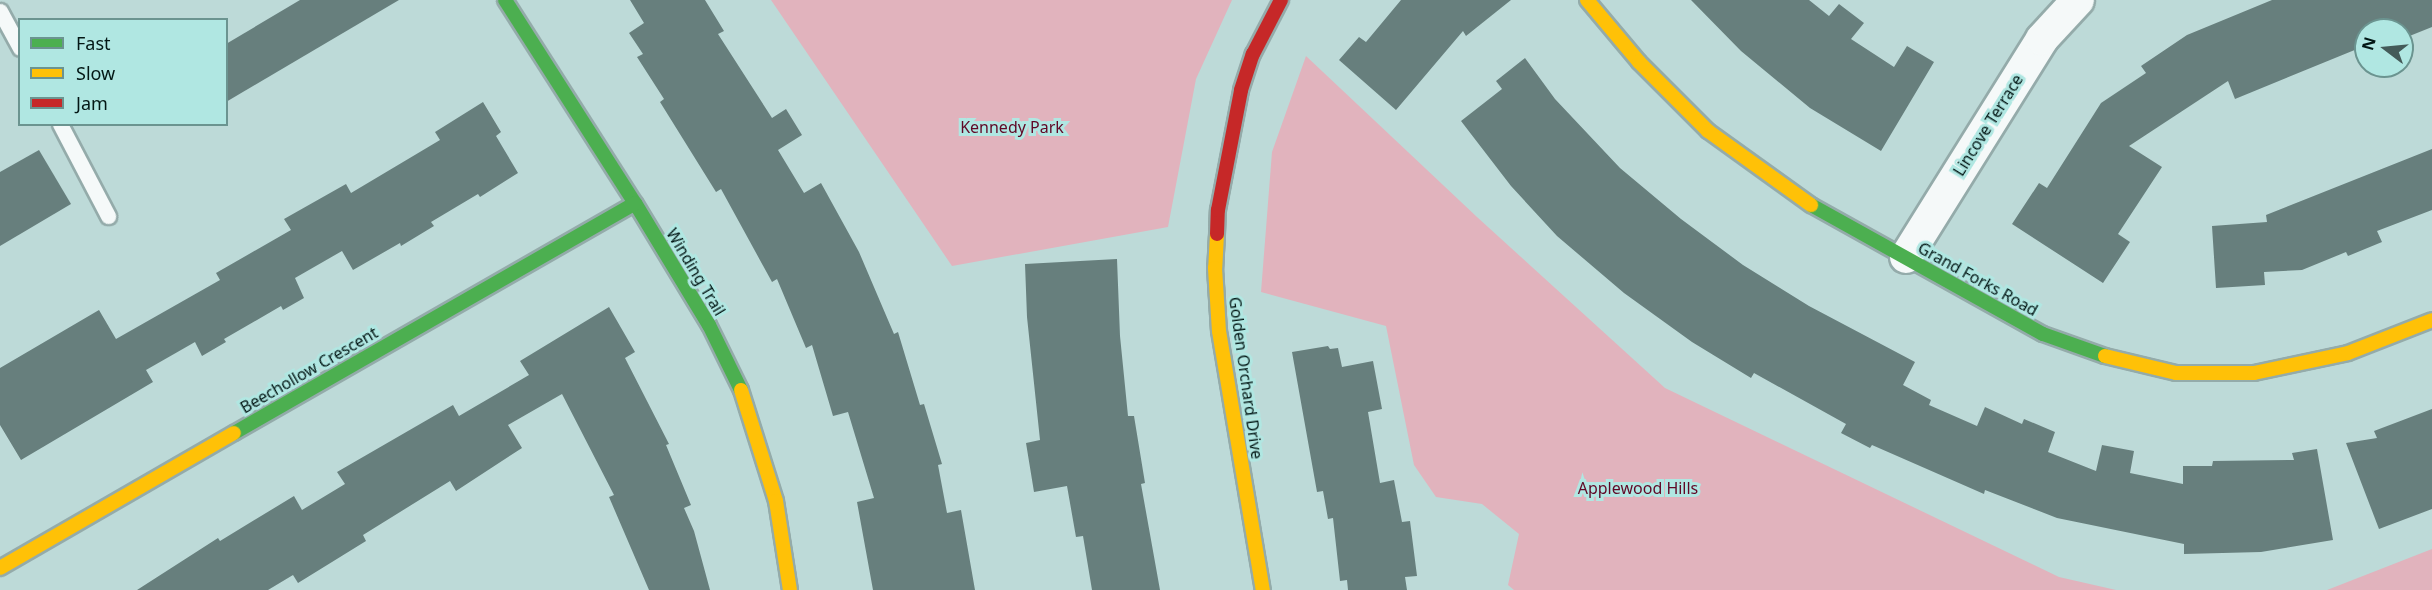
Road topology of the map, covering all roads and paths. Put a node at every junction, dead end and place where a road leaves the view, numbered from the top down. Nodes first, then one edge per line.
1 (505, 0) edge
2 (1281, 0) edge
3 (1587, 0) edge
4 (2079, 0) edge
5 (0, 11) edge
6 (18, 44) edge
7 (61, 126) edge
8 (635, 202) junction
9 (108, 216) dead end
10 (1905, 257) junction
11 (2432, 320) edge
12 (0, 568) edge
13 (790, 590) edge
14 (1263, 590) edge

1 - 8 street, Winding Trail
2 - 14 street, Golden Orchard Drive
3 - 10 street, Grand Forks Road
4 - 10 street, Lincove Terrace
5 - 6 lane
7 - 9 lane
8 - 12 street, Beechollow Crescent
8 - 13 street, Winding Trail
10 - 11 street, Grand Forks Road

